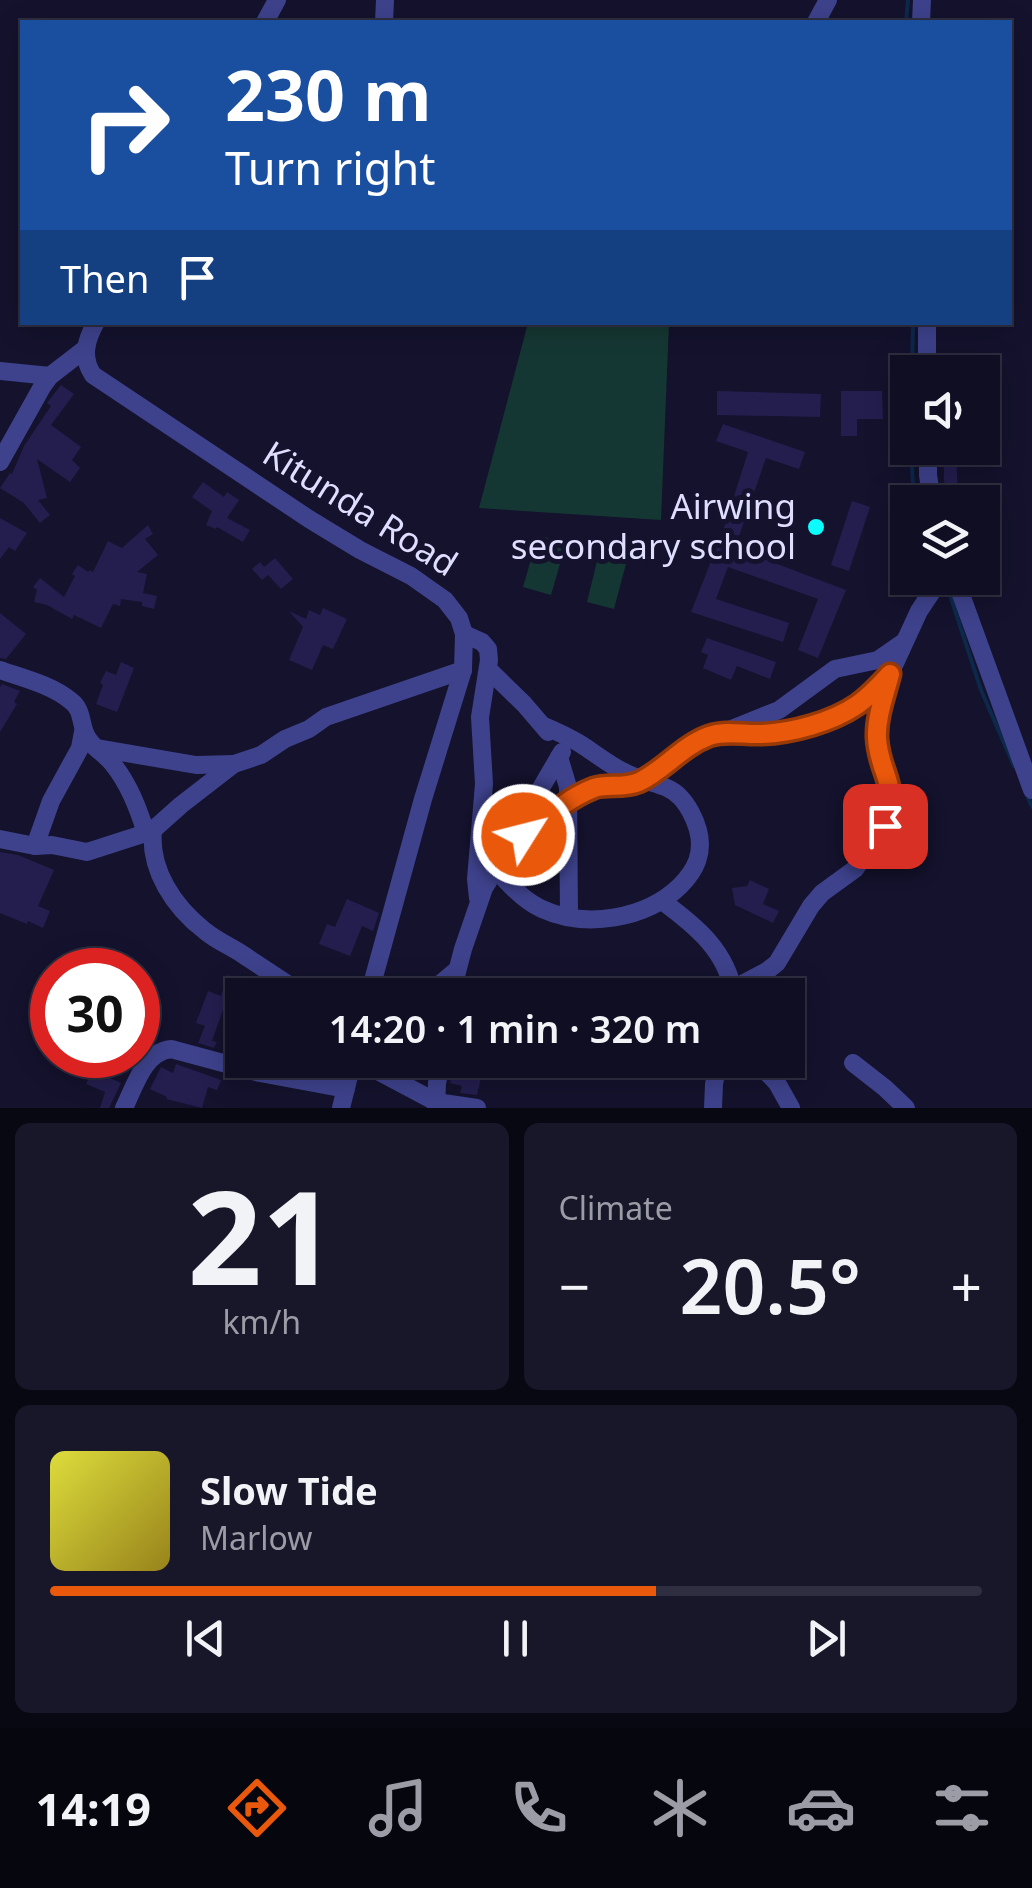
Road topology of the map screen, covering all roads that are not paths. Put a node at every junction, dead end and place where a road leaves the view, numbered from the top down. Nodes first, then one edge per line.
1 (95, 325) edge
2 (927, 325) edge
3 (85, 349) junction
4 (927, 355) edge
5 (0, 371) edge
6 (50, 376) junction
7 (0, 462) edge
8 (930, 595) edge
9 (961, 595) edge
10 (464, 634) junction
11 (905, 641) junction
12 (0, 670) edge
13 (463, 670) junction
14 (489, 670) junction
15 (890, 674) junction
16 (544, 726) junction
17 (84, 732) junction
18 (724, 732) junction
19 (97, 748) junction
20 (561, 754) junction
21 (234, 764) junction
22 (642, 780) junction
23 (600, 786) junction
24 (1032, 790) edge
25 (568, 802) junction
26 (150, 831) junction
27 (0, 838) edge
28 (35, 846) junction
29 (492, 874) junction
30 (662, 901) junction
31 (478, 903) junction
32 (569, 917) junction
33 (458, 970) junction
34 (277, 978) edge
35 (374, 978) edge
36 (448, 978) edge
37 (456, 978) edge
38 (729, 978) edge
39 (757, 978) edge
40 (853, 1063) dead end
41 (349, 1078) edge
42 (387, 1078) edge
43 (440, 1078) edge
44 (716, 1078) edge
45 (771, 1078) edge
46 (346, 1089) junction
47 (436, 1105) edge
48 (124, 1108) edge
49 (341, 1108) edge
50 (477, 1108) edge
51 (713, 1108) edge
52 (792, 1108) edge
53 (906, 1108) edge

1 - 3 street
2 - 4 street
3 - 6 street
3 - 10 street, Kitunda Road
5 - 6 street
6 - 7 street
8 - 11 street
9 - 24 street
10 - 13 street
10 - 14 street, Kitunda Road
11 - 15 street
11 - 18 street
12 - 17 street
13 - 21 street
13 - 35 street
14 - 16 street
14 - 31 street
15 - 18 street
15 - 39 street
16 - 20 street
16 - 22 street
17 - 19 street
17 - 28 street
18 - 22 street
19 - 21 street
19 - 26 street
20 - 23 street
20 - 25 street
20 - 29 street
21 - 26 street
22 - 23 street
22 - 30 street
23 - 25 street
25 - 29 street
25 - 32 street
26 - 28 street
26 - 34 street
27 - 28 street
29 - 31 street
29 - 32 street
30 - 32 street
30 - 38 street
31 - 33 street
33 - 36 street
33 - 37 street
40 - 53 street
41 - 46 street
42 - 47 street
43 - 47 street
44 - 51 street
45 - 52 street
46 - 48 street
46 - 49 street
47 - 50 street

